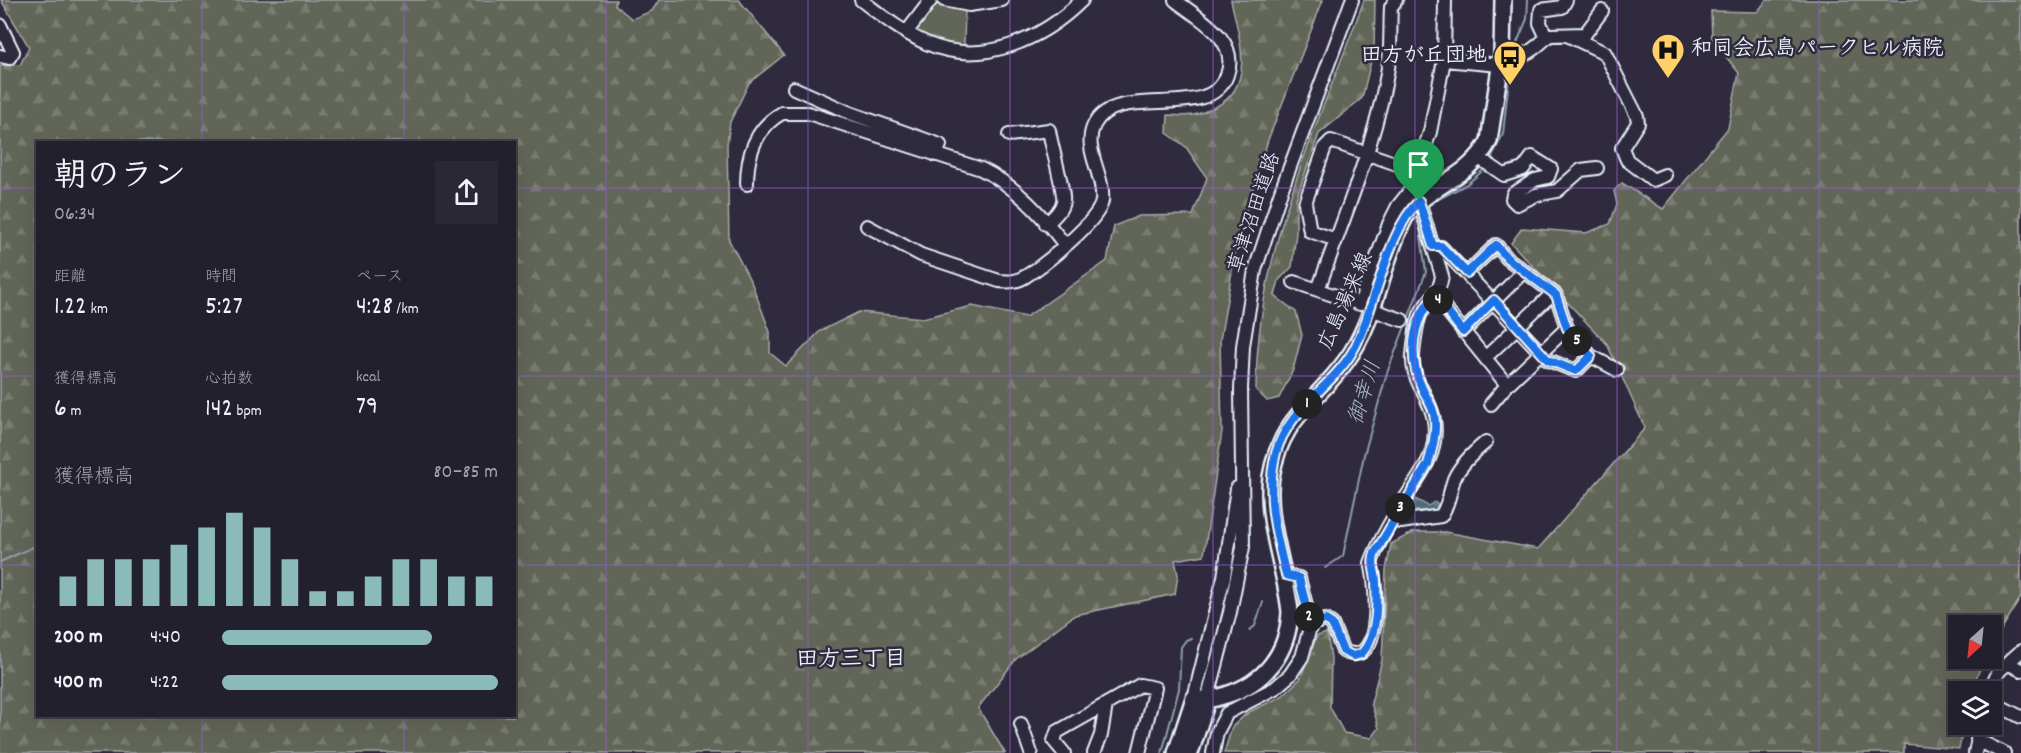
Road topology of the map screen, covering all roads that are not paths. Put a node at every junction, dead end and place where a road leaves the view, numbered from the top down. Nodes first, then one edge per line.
1 (861, 0) edge
2 (931, 0) edge
3 (944, 0) edge
4 (1002, 0) edge
5 (1082, 0) edge
6 (1175, 0) edge
7 (1352, 0) edge
8 (1396, 0) edge
9 (1445, 0) edge
10 (1503, 0) edge
11 (1566, 0) edge
12 (1602, 11) dead end
13 (0, 25) edge
14 (906, 33) junction
15 (1567, 35) junction
16 (1547, 38) junction
17 (0, 56) edge
18 (1501, 59) junction
19 (1444, 60) junction
20 (794, 88) dead end
21 (1009, 135) dead end
22 (1367, 154) junction
23 (936, 155) junction
24 (1479, 158) junction
25 (1596, 168) dead end
26 (1417, 171) junction
27 (1665, 175) dead end
28 (747, 184) dead end
29 (1419, 201) junction
30 (1046, 224) junction
31 (867, 226) dead end
32 (1336, 240) junction
33 (1065, 245) junction
34 (1433, 246) junction
35 (1523, 272) junction
36 (1467, 273) junction
37 (1294, 282) dead end
38 (1318, 290) junction
39 (1553, 293) junction
40 (1435, 296) junction
41 (1494, 300) junction
42 (1379, 312) dead end
43 (1402, 320) dead end
44 (1517, 325) junction
45 (1567, 328) junction
46 (1463, 332) junction
47 (1542, 354) junction
48 (1591, 356) junction
49 (1485, 358) junction
50 (1617, 370) dead end
51 (1507, 385) junction
52 (1491, 404) dead end
53 (1485, 442) dead end
54 (1394, 519) junction
55 (1286, 575) junction
56 (1311, 624) junction
57 (2021, 651) edge
58 (2007, 663) junction
59 (2021, 670) edge
60 (1996, 681) edge
61 (1200, 699) junction
62 (1106, 705) junction
63 (2002, 707) edge
64 (2021, 717) edge
65 (1021, 724) dead end
66 (1978, 735) edge
67 (1977, 740) junction
68 (1031, 753) edge
69 (1064, 753) edge
70 (1094, 753) edge
71 (1139, 753) edge
72 (1176, 753) edge
73 (1190, 753) edge
74 (1213, 753) edge
75 (1975, 753) edge
76 (2004, 753) edge

1 - 14 street
2 - 14 street
3 - 4 street
5 - 14 street
6 - 33 street
7 - 61 street, 草津沼田道路
8 - 22 street
9 - 19 street
10 - 18 main road, 広島湯来線
11 - 16 street
12 - 15 street
13 - 17 street
15 - 16 street
15 - 27 street
16 - 18 street
18 - 19 street
18 - 24 main road, 広島湯来線
19 - 26 street
20 - 23 street
21 - 30 street
22 - 26 street
22 - 32 street
22 - 32 street
23 - 28 street
23 - 30 street
24 - 25 street
24 - 29 main road, 広島湯来線
26 - 38 street
29 - 34 street
29 - 55 main road, 広島湯来線
30 - 33 street
31 - 33 street
32 - 38 street
34 - 36 street
34 - 40 street
35 - 36 street
35 - 39 street
35 - 41 street
36 - 41 street
37 - 38 street
39 - 44 street
39 - 45 street
40 - 46 street
40 - 54 street
41 - 44 street
41 - 46 street
42 - 43 street
44 - 47 street
44 - 49 street
45 - 47 street
45 - 48 street
46 - 49 street
47 - 48 street
47 - 51 street
48 - 50 street
49 - 51 street
51 - 52 street
53 - 54 street
54 - 56 street
55 - 56 street
55 - 61 main road, 広島湯来線
56 - 74 street
57 - 58 street
58 - 59 street
58 - 60 street
61 - 72 main road
61 - 73 main road
62 - 69 street
62 - 70 street
62 - 71 street
63 - 64 street
65 - 68 street
66 - 67 street
67 - 75 street
67 - 76 street

